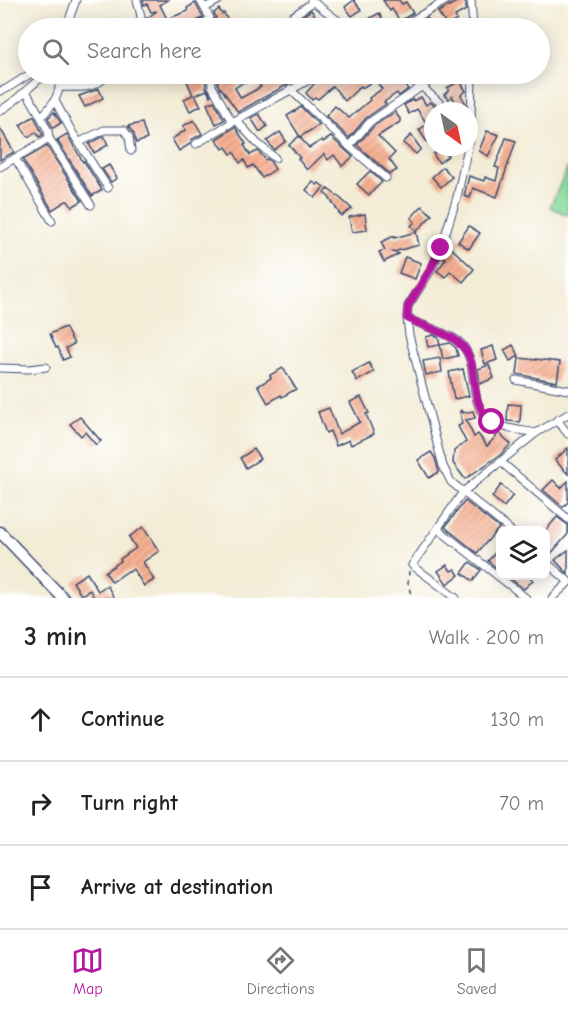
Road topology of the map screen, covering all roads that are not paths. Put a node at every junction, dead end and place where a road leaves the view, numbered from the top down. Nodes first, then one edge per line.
1 (76, 0) edge
2 (137, 0) edge
3 (200, 0) edge
4 (219, 0) edge
5 (447, 0) edge
6 (471, 0) edge
7 (316, 2) edge
8 (205, 8) junction
9 (70, 18) edge
10 (141, 18) edge
11 (210, 18) edge
12 (291, 18) edge
13 (336, 18) edge
14 (416, 18) edge
15 (472, 18) edge
16 (18, 82) edge
17 (34, 84) edge
18 (59, 84) edge
19 (98, 84) edge
20 (212, 84) edge
21 (300, 84) edge
22 (418, 84) edge
23 (424, 84) edge
24 (472, 84) edge
25 (421, 86) junction
26 (59, 87) junction
27 (290, 89) junction
28 (0, 91) edge
29 (26, 91) junction
30 (55, 101) junction
31 (439, 102) edge
32 (471, 102) edge
33 (0, 111) edge
34 (41, 117) junction
35 (234, 121) junction
36 (49, 138) junction
37 (80, 142) junction
38 (196, 144) dead end
39 (349, 146) junction
40 (131, 151) dead end
41 (466, 156) edge
42 (15, 158) junction
43 (274, 158) dead end
44 (0, 167) edge
45 (387, 177) dead end
46 (108, 188) dead end
47 (91, 205) dead end
48 (52, 221) dead end
49 (407, 318) junction
50 (46, 367) dead end
51 (0, 368) edge
52 (516, 380) dead end
53 (568, 390) edge
54 (568, 414) edge
55 (558, 420) junction
56 (536, 433) junction
57 (568, 434) edge
58 (501, 462) junction
59 (463, 492) junction
60 (568, 519) edge
61 (504, 526) edge
62 (438, 529) junction
63 (0, 532) edge
64 (550, 566) edge
65 (568, 582) edge
66 (63, 598) edge
67 (456, 598) edge
68 (526, 598) edge
69 (552, 598) edge

1 - 9 street
2 - 10 street
3 - 8 street
4 - 8 street
5 - 14 street
6 - 15 street
7 - 12 street
7 - 13 street
8 - 11 street
16 - 28 street
17 - 29 street
18 - 26 street
19 - 26 street
20 - 35 street
21 - 27 street
22 - 25 street
23 - 25 street
24 - 32 street
25 - 31 street
25 - 39 street
26 - 30 street
27 - 35 street
27 - 39 street
29 - 33 street
29 - 34 street
30 - 34 street
30 - 37 street
34 - 36 street
35 - 38 street
35 - 43 street
36 - 42 street
36 - 47 street
37 - 40 street
37 - 46 street
39 - 45 street
41 - 49 street
42 - 44 street
42 - 48 street
49 - 56 street
49 - 59 street
50 - 51 street
52 - 53 street
54 - 55 street
55 - 56 street
55 - 57 street
56 - 58 street
58 - 59 street
58 - 60 street
59 - 61 street
59 - 62 street
62 - 67 street
62 - 68 street
63 - 66 main road
64 - 65 street
65 - 69 street

